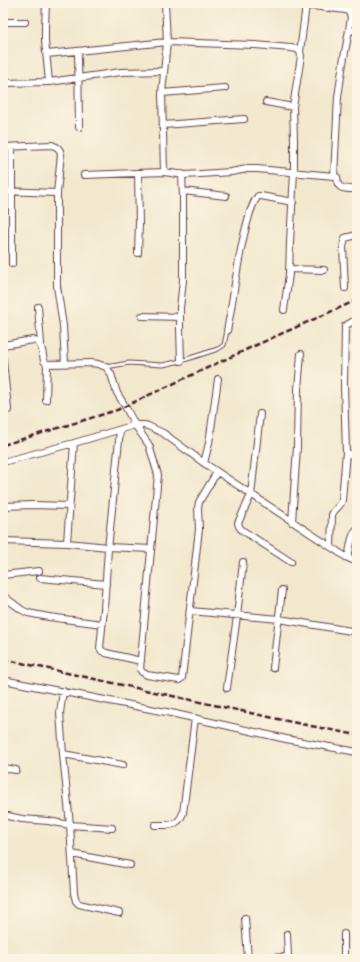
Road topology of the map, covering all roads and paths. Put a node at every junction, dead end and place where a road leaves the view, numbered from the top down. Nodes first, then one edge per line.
1 (46, 3) edge
2 (165, 3) edge
3 (287, 3) edge
4 (350, 3) edge
5 (306, 5) junction
6 (349, 12) junction
7 (3, 21) edge
8 (25, 22) dead end
9 (349, 30) junction
10 (357, 31) edge
11 (167, 42) junction
12 (78, 51) junction
13 (300, 52) junction
14 (47, 54) junction
15 (164, 71) junction
16 (79, 78) junction
17 (49, 82) junction
18 (3, 83) edge
19 (225, 88) dead end
20 (162, 93) junction
21 (266, 102) dead end
22 (293, 107) junction
23 (244, 119) dead end
24 (163, 124) junction
25 (79, 127) dead end
26 (3, 147) edge
27 (12, 147) junction
28 (164, 172) junction
29 (138, 173) junction
30 (294, 173) junction
31 (182, 174) junction
32 (84, 175) dead end
33 (334, 176) junction
34 (357, 189) edge
35 (3, 191) edge
36 (12, 191) junction
37 (183, 191) junction
38 (57, 194) junction
39 (226, 196) dead end
40 (293, 202) junction
41 (357, 235) edge
42 (138, 253) dead end
43 (12, 264) dead end
44 (289, 269) junction
45 (324, 270) dead end
46 (345, 288) dead end
47 (38, 307) dead end
48 (284, 310) dead end
49 (142, 316) dead end
50 (180, 317) junction
51 (357, 319) edge
52 (227, 331) joint
53 (41, 344) junction
54 (3, 345) edge
55 (301, 354) dead end
56 (3, 360) edge
57 (181, 361) junction
58 (66, 363) junction
59 (47, 364) junction
60 (106, 366) junction
61 (4, 374) edge
62 (218, 379) dead end
63 (46, 400) dead end
64 (8, 410) dead end
65 (260, 414) dead end
66 (135, 426) junction
67 (120, 430) junction
68 (74, 443) junction
69 (346, 452) junction
70 (357, 459) edge
71 (3, 462) edge
72 (204, 463) junction
73 (217, 472) junction
74 (251, 495) junction
75 (3, 506) edge
76 (69, 506) junction
77 (292, 522) junction
78 (357, 529) edge
79 (3, 541) edge
80 (67, 543) junction
81 (109, 547) junction
82 (331, 547) junction
83 (151, 549) junction
84 (348, 558) junction
85 (243, 562) dead end
86 (291, 562) dead end
87 (357, 562) edge
88 (39, 571) dead end
89 (3, 575) edge
90 (40, 578) dead end
91 (106, 584) junction
92 (282, 590) dead end
93 (3, 596) edge
94 (190, 611) junction
95 (238, 616) junction
96 (278, 619) junction
97 (102, 624) junction
98 (357, 632) edge
99 (141, 661) junction
100 (273, 668) dead end
101 (3, 680) edge
102 (227, 688) dead end
103 (63, 691) junction
104 (196, 718) junction
105 (357, 752) edge
106 (63, 754) junction
107 (123, 765) dead end
108 (3, 768) edge
109 (16, 770) dead end
110 (3, 815) edge
111 (70, 825) junction
112 (154, 825) dead end
113 (112, 828) dead end
114 (72, 854) junction
115 (130, 865) dead end
116 (119, 913) dead end
117 (245, 918) dead end
118 (287, 934) dead end
119 (344, 934) dead end
120 (288, 958) edge
121 (244, 959) edge
122 (248, 959) edge
123 (344, 959) edge

1 - 14 street
2 - 11 street
3 - 5 street
4 - 6 street
5 - 6 street
5 - 13 street
6 - 9 street
7 - 8 street
9 - 10 street
9 - 33 street
11 - 12 street
11 - 13 street
11 - 15 street
12 - 14 street
12 - 16 street
13 - 22 street
14 - 17 street
15 - 16 street
15 - 20 street
16 - 17 street
16 - 25 street
17 - 18 street
19 - 20 street
20 - 24 street
21 - 22 street
22 - 30 street
23 - 24 street
24 - 28 street
26 - 27 street
27 - 36 street
27 - 38 street
28 - 29 street
28 - 31 street
29 - 32 street
29 - 42 street
30 - 31 street
30 - 33 street
30 - 40 street
31 - 37 street
33 - 34 street
35 - 36 street
36 - 38 street
36 - 43 street
37 - 39 street
37 - 50 street
38 - 58 street
40 - 44 street
40 - 52 street
41 - 46 street
44 - 45 street
44 - 48 street
47 - 53 street
49 - 50 street
50 - 57 street
51 - 69 street
52 - 57 lane
53 - 54 street
53 - 59 street
55 - 77 street
56 - 61 street
57 - 60 lane
58 - 59 street
58 - 60 street
59 - 63 street
60 - 66 street
61 - 64 street
62 - 72 street
65 - 74 street
66 - 67 street
66 - 72 street
66 - 83 street
67 - 68 street
67 - 81 street
68 - 71 street
68 - 76 street
69 - 70 street
69 - 82 street
72 - 73 street
73 - 74 street
73 - 94 street
74 - 77 street
74 - 86 street
75 - 76 street
76 - 80 street
77 - 82 street
78 - 84 street
79 - 80 street
80 - 81 street
81 - 83 street
81 - 91 street
82 - 84 street
83 - 99 street
84 - 87 street
85 - 95 street
88 - 89 street
90 - 91 street
91 - 97 street
92 - 96 street
93 - 97 street
94 - 95 street
94 - 99 street
95 - 96 street
95 - 102 street
96 - 98 street
96 - 100 street
97 - 99 street
101 - 103 street
103 - 104 street
103 - 106 street
104 - 105 street
104 - 112 street
106 - 107 street
106 - 111 street
108 - 109 street
110 - 111 street
111 - 113 street
111 - 114 street
114 - 115 street
114 - 116 street
117 - 122 street
118 - 120 street
119 - 123 street
120 - 122 street
121 - 122 street

